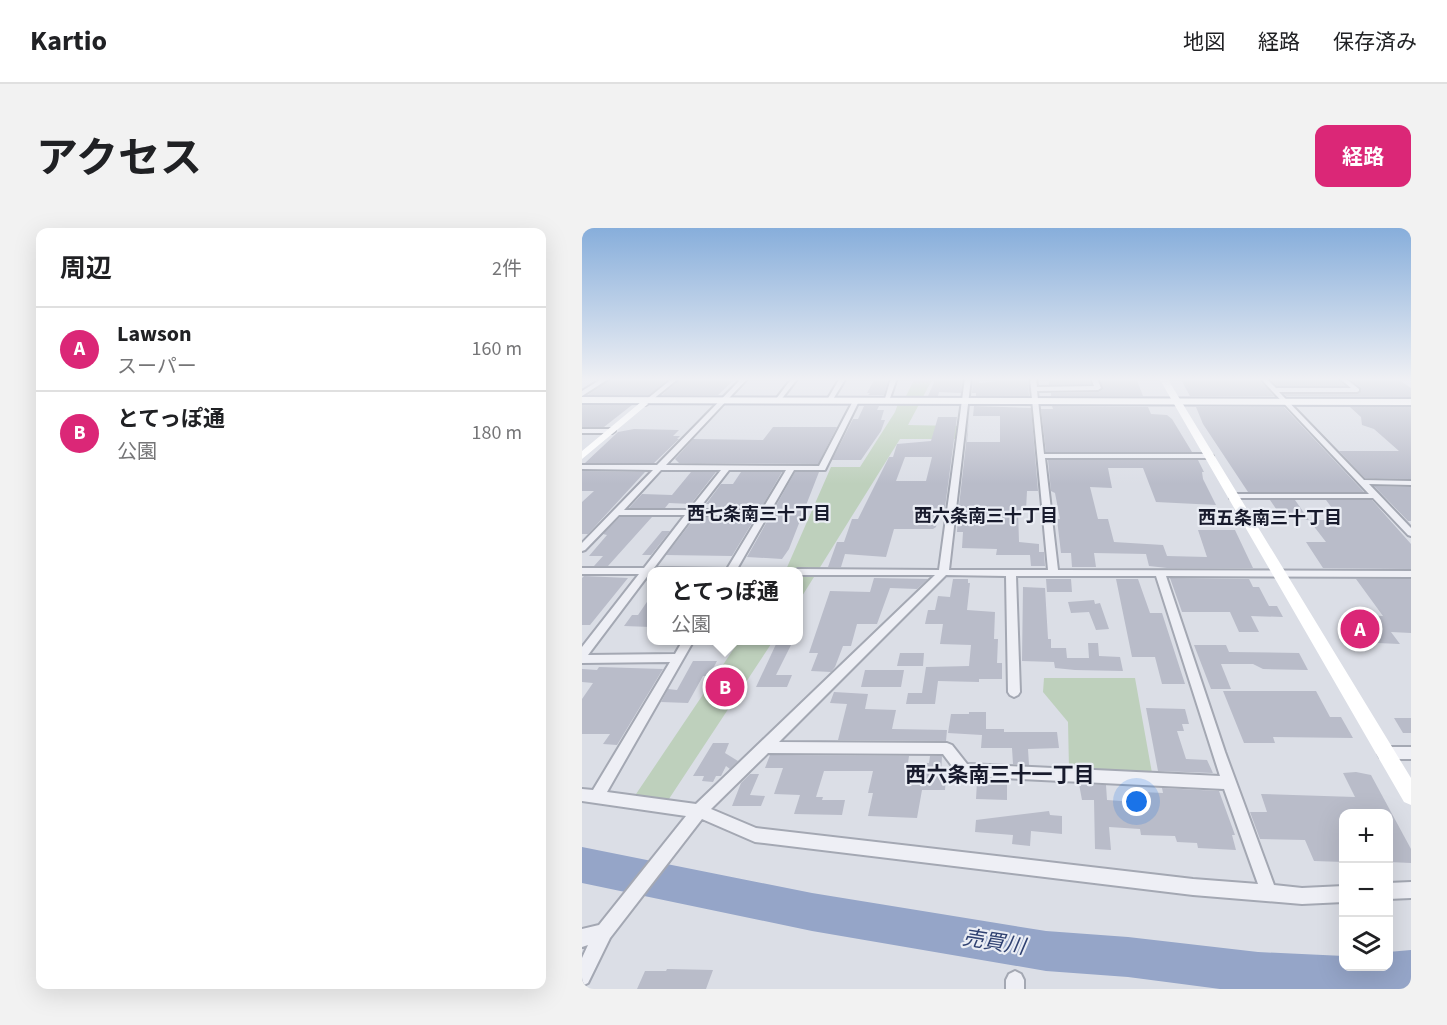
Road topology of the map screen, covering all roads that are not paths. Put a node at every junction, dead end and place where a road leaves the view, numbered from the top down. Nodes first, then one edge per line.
1 (633, 414) edge
2 (711, 414) edge
3 (850, 414) edge
4 (964, 414) edge
5 (1037, 414) edge
6 (1184, 414) edge
7 (1297, 414) edge
8 (582, 431) edge
9 (612, 431) junction
10 (582, 456) edge
11 (1042, 456) junction
12 (1209, 456) junction
13 (582, 467) edge
14 (660, 467) junction
15 (727, 467) junction
16 (791, 468) junction
17 (1363, 482) junction
18 (1411, 483) edge
19 (1233, 496) junction
20 (1376, 496) junction
21 (617, 512) junction
22 (692, 512) junction
23 (764, 513) junction
24 (1411, 533) edge
25 (582, 548) edge
26 (649, 567) edge
27 (732, 567) edge
28 (582, 571) edge
29 (646, 571) joint
30 (803, 572) edge
31 (944, 572) junction
32 (1053, 572) junction
33 (1011, 573) junction
34 (1160, 574) junction
35 (1278, 574) junction
36 (1411, 574) edge
37 (686, 645) edge
38 (582, 657) edge
39 (679, 658) junction
40 (1014, 692) dead end
41 (765, 747) junction
42 (1385, 753) junction
43 (1411, 753) edge
44 (1229, 783) junction
45 (590, 796) edge
46 (1411, 796) edge
47 (694, 817) junction
48 (1411, 890) edge
49 (1393, 891) edge
50 (1269, 893) junction
51 (1339, 894) edge
52 (610, 926) junction
53 (582, 938) edge
54 (582, 977) edge

1 - 9 street
2 - 14 street
3 - 16 street
4 - 31 street
5 - 11 street
6 - 12 street
7 - 17 street
8 - 9 street
9 - 10 street
11 - 12 street
11 - 32 street
12 - 19 street
13 - 14 street
14 - 15 street
14 - 21 street
15 - 16 street
15 - 22 street
16 - 23 street
17 - 18 street
17 - 20 street
19 - 20 street
19 - 35 street
20 - 24 street
21 - 22 street
21 - 25 street
22 - 23 street
22 - 26 street
23 - 27 street
28 - 29 street
29 - 38 street
30 - 31 street
31 - 33 street
31 - 41 street
32 - 33 street
32 - 34 street
33 - 40 street
34 - 35 street
34 - 44 street
35 - 36 street
35 - 42 street
37 - 39 street
38 - 39 street
39 - 45 street
41 - 44 street
41 - 47 street
42 - 43 street
42 - 46 street
44 - 50 street
45 - 47 street
47 - 50 street
47 - 52 street
48 - 49 street
50 - 51 street
52 - 53 street
52 - 54 street

